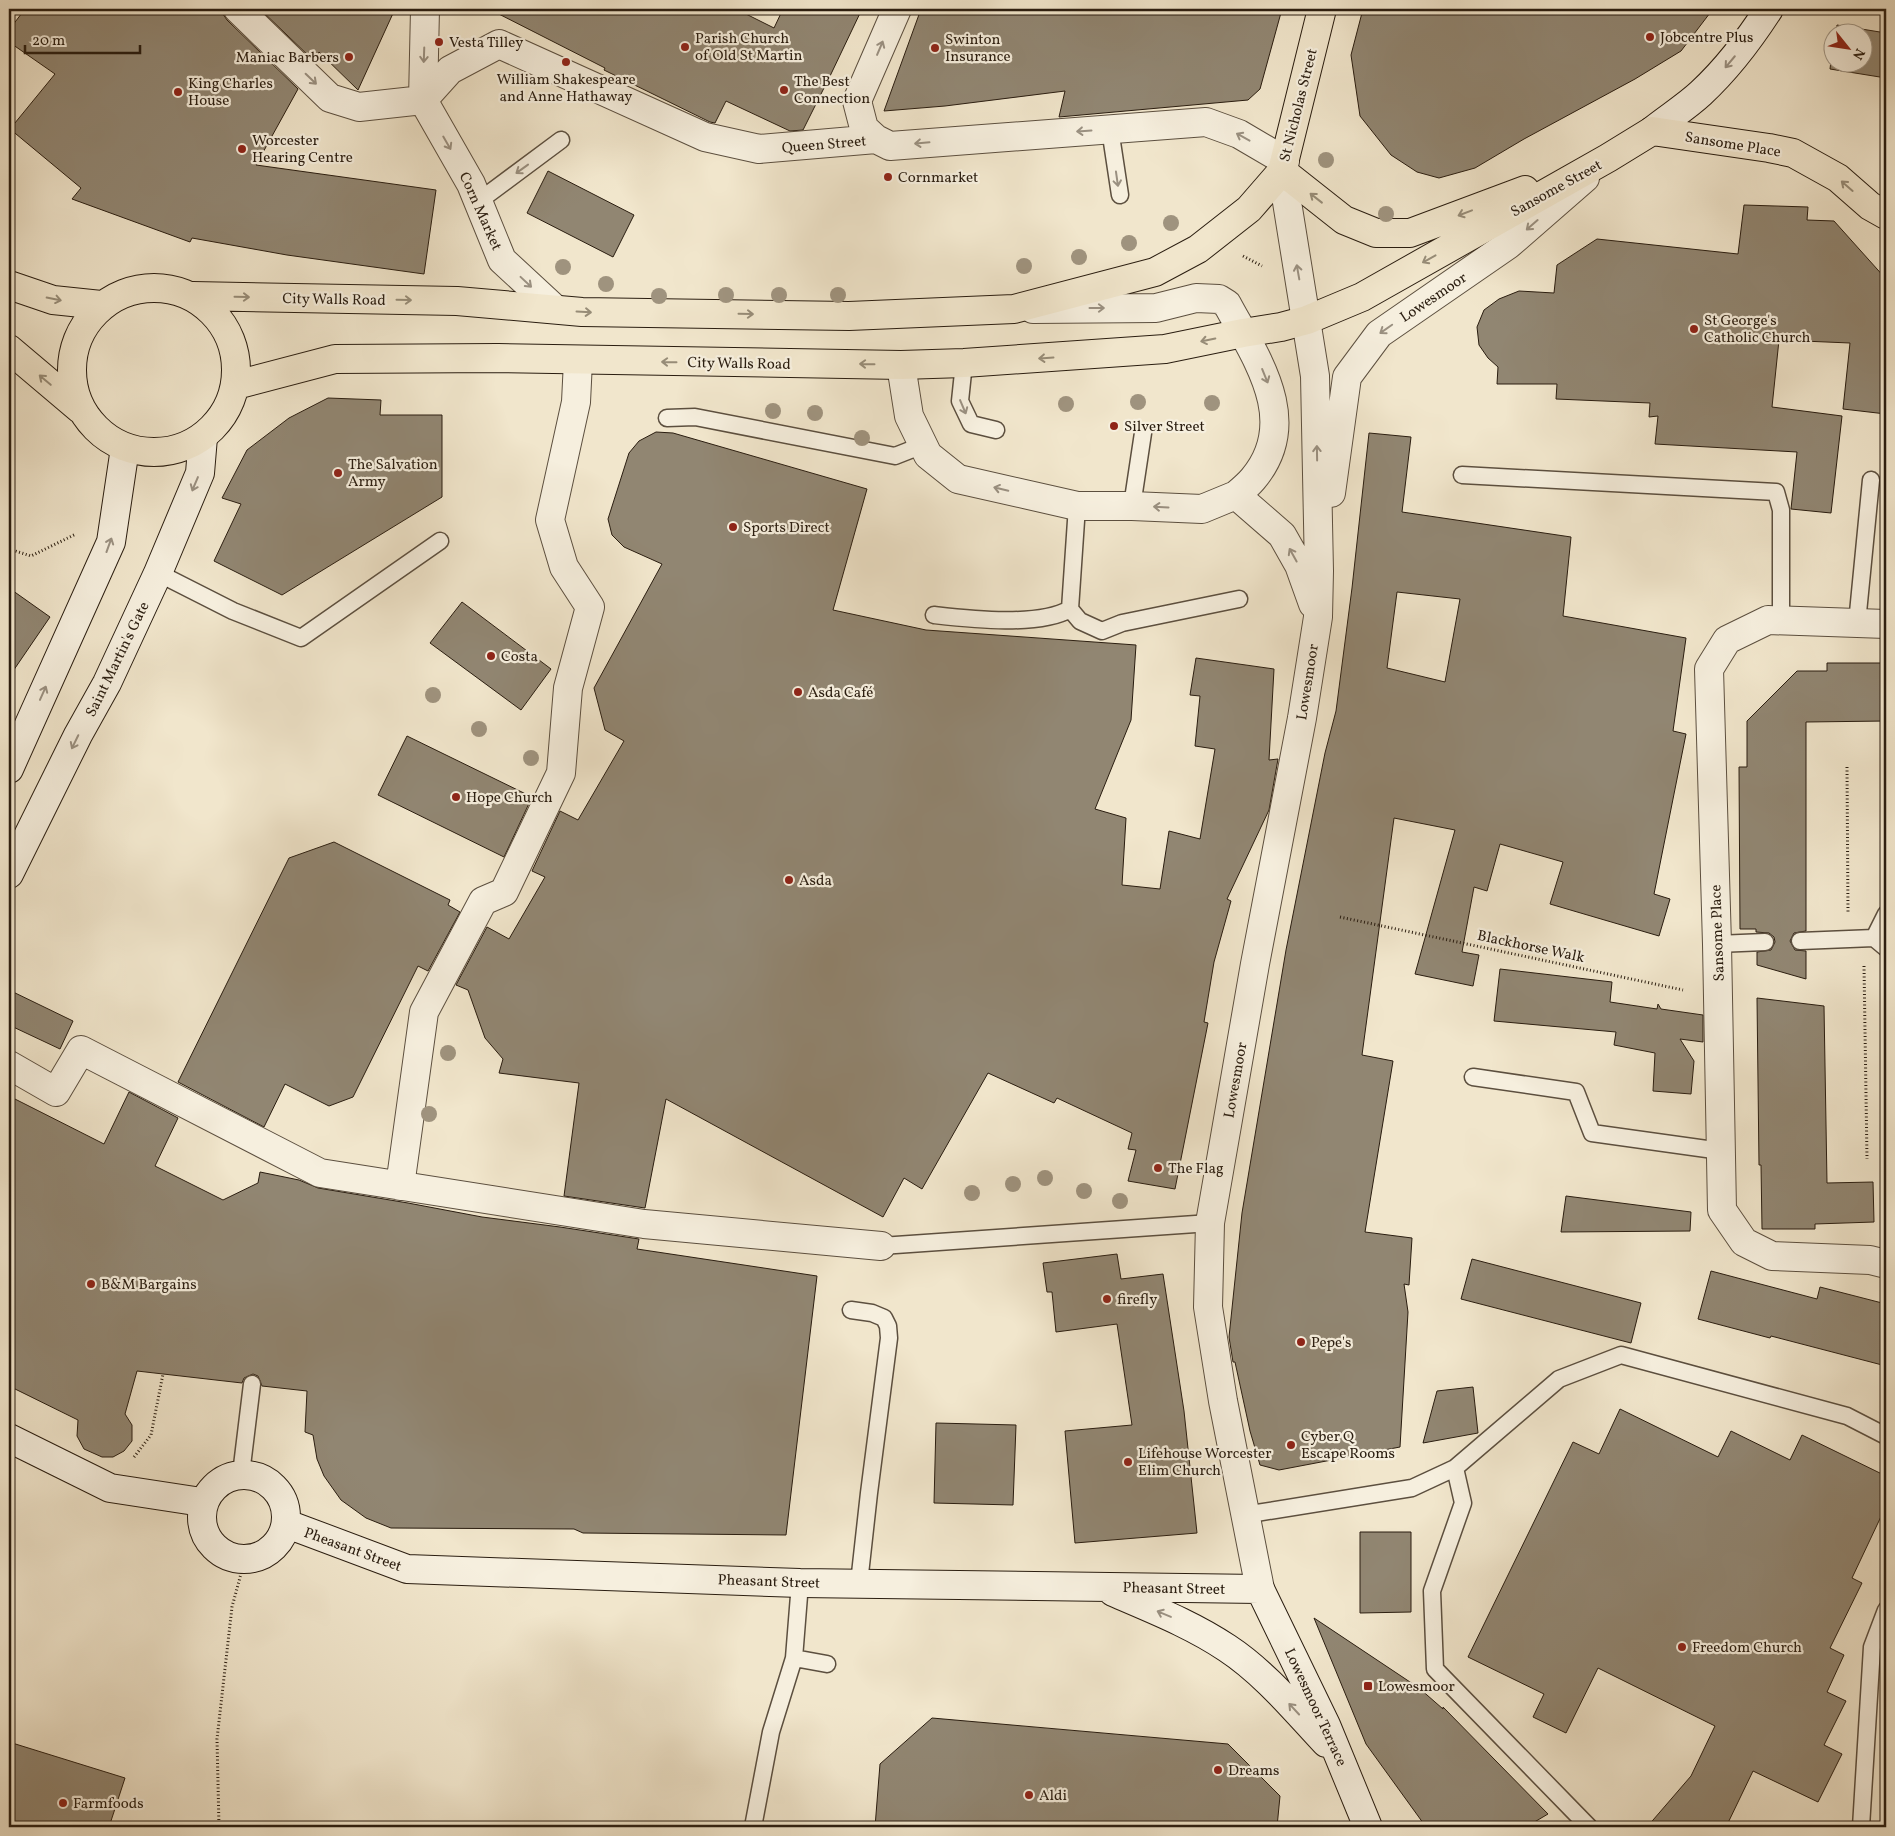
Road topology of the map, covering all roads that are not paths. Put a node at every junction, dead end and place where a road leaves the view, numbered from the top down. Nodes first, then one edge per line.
1 (238, 9) edge
2 (426, 9) edge
3 (896, 9) edge
4 (1322, 9) edge
5 (1768, 9) edge
6 (423, 100) junction
7 (1110, 129) junction
8 (1652, 131) junction
9 (876, 139) junction
10 (561, 140) dead end
11 (1608, 158) junction
12 (1283, 166) junction
13 (1120, 195) dead end
14 (479, 201) junction
15 (1886, 215) edge
16 (9, 285) edge
17 (193, 296) junction
18 (102, 305) junction
19 (555, 309) junction
20 (1014, 309) junction
21 (1307, 320) junction
22 (1242, 333) junction
23 (9, 349) edge
24 (578, 361) junction
25 (964, 363) junction
26 (900, 365) junction
27 (236, 385) junction
28 (82, 410) junction
29 (667, 418) dead end
30 (996, 430) dead end
31 (1143, 433) dead end
32 (203, 437) junction
33 (923, 445) junction
34 (125, 448) junction
35 (1462, 475) dead end
36 (1871, 480) dead end
37 (1236, 495) junction
38 (1077, 506) junction
39 (1132, 506) junction
40 (440, 541) dead end
41 (1319, 571) junction
42 (158, 573) junction
43 (1239, 599) dead end
44 (1070, 609) junction
45 (934, 615) dead end
46 (1318, 617) junction
47 (1781, 620) junction
48 (1858, 623) junction
49 (1886, 624) edge
50 (9, 769) edge
51 (9, 874) edge
52 (1886, 914) edge
53 (1800, 941) dead end
54 (1868, 941) edge
55 (1765, 942) dead end
56 (1717, 944) junction
57 (9, 1065) edge
58 (1472, 1077) dead end
59 (1721, 1151) junction
60 (400, 1186) junction
61 (1210, 1223) junction
62 (881, 1246) joint
63 (1886, 1264) edge
64 (850, 1310) dead end
65 (252, 1384) dead end
66 (1886, 1436) edge
67 (9, 1438) edge
68 (1455, 1468) junction
69 (241, 1474) junction
70 (202, 1509) junction
71 (1244, 1515) junction
72 (287, 1524) junction
73 (800, 1583) junction
74 (859, 1584) junction
75 (1100, 1587) junction
76 (1260, 1589) junction
77 (1886, 1610) edge
78 (794, 1658) junction
79 (827, 1664) dead end
80 (1340, 1757) junction
81 (753, 1827) edge
82 (1368, 1827) edge
83 (1589, 1827) edge
84 (1861, 1827) edge

1 -> 6 street
2 -> 6 street
9 -> 3 street
4 - 12 main road, St Nicholas Street
5 -> 8 street, Sansome Street
6 - 9 street, Queen Street
6 -> 14 street, Corn Market
7 -> 9 street, Queen Street
12 -> 7 street, Queen Street
7 -> 13 lane
8 - 11 main road, Sansome Street
15 -> 8 main road, Sansome Place
10 -> 14 lane
11 -> 12 main road
11 -> 21 main road, Sansome Street
11 -> 41 street, Lowesmoor
12 - 20 main road, City Walls Road
21 -> 12 street, St Nicholas Street
14 -> 19 street, Corn Market
16 -> 18 main road
17 - 18 main road
17 -> 19 main road, City Walls Road
17 - 27 main road
18 - 28 main road
19 -> 20 main road, City Walls Road
20 -> 22 street, City Walls Road
21 - 22 main road, City Walls Road
41 -> 21 street, Lowesmoor
22 -> 25 main road, City Walls Road
22 -> 37 street
28 -> 23 main road
26 -> 24 main road, City Walls Road
24 - 27 main road, City Walls Road
24 - 60 street
25 - 26 main road, City Walls Road
25 -> 30 lane
26 - 33 street
27 - 32 main road
28 - 34 main road
29 - 33 lane
31 - 39 lane
32 - 34 main road
32 -> 42 street, Saint Martin's Gate
38 -> 33 street
50 -> 34 street
35 - 47 lane
36 - 48 lane
37 -> 39 street
46 -> 37 street
38 - 39 street
38 - 44 lane
40 - 42 lane
41 - 46 street, Lowesmoor
42 -> 51 street, Saint Martin's Gate
43 - 44 lane
44 - 45 lane
46 - 61 street, Lowesmoor
47 - 48 street, Sansome Place
47 - 56 street, Sansome Place
48 - 49 street, Sansome Place
52 - 54 lane
53 - 54 lane
55 - 56 lane
56 - 59 street, Sansome Place
57 - 60 street
58 - 59 lane
59 - 63 street, Sansome Place
60 - 62 street
61 - 62 lane
61 - 71 street, Lowesmoor
64 - 74 lane
65 - 69 lane
66 - 68 lane
67 - 70 street
68 - 71 lane
68 - 83 lane
69 - 70 street
69 - 72 street, Pheasant Street
70 - 72 street, Pheasant Street
71 - 76 street, Lowesmoor
72 - 73 street, Pheasant Street
73 - 74 street, Pheasant Street
73 - 78 lane
74 - 75 street, Pheasant Street
75 - 76 street, Pheasant Street
80 -> 75 street
76 - 80 street, Lowesmoor Terrace
77 - 84 lane
78 - 79 lane
78 - 81 lane
80 - 82 street, Lowesmoor Terrace

